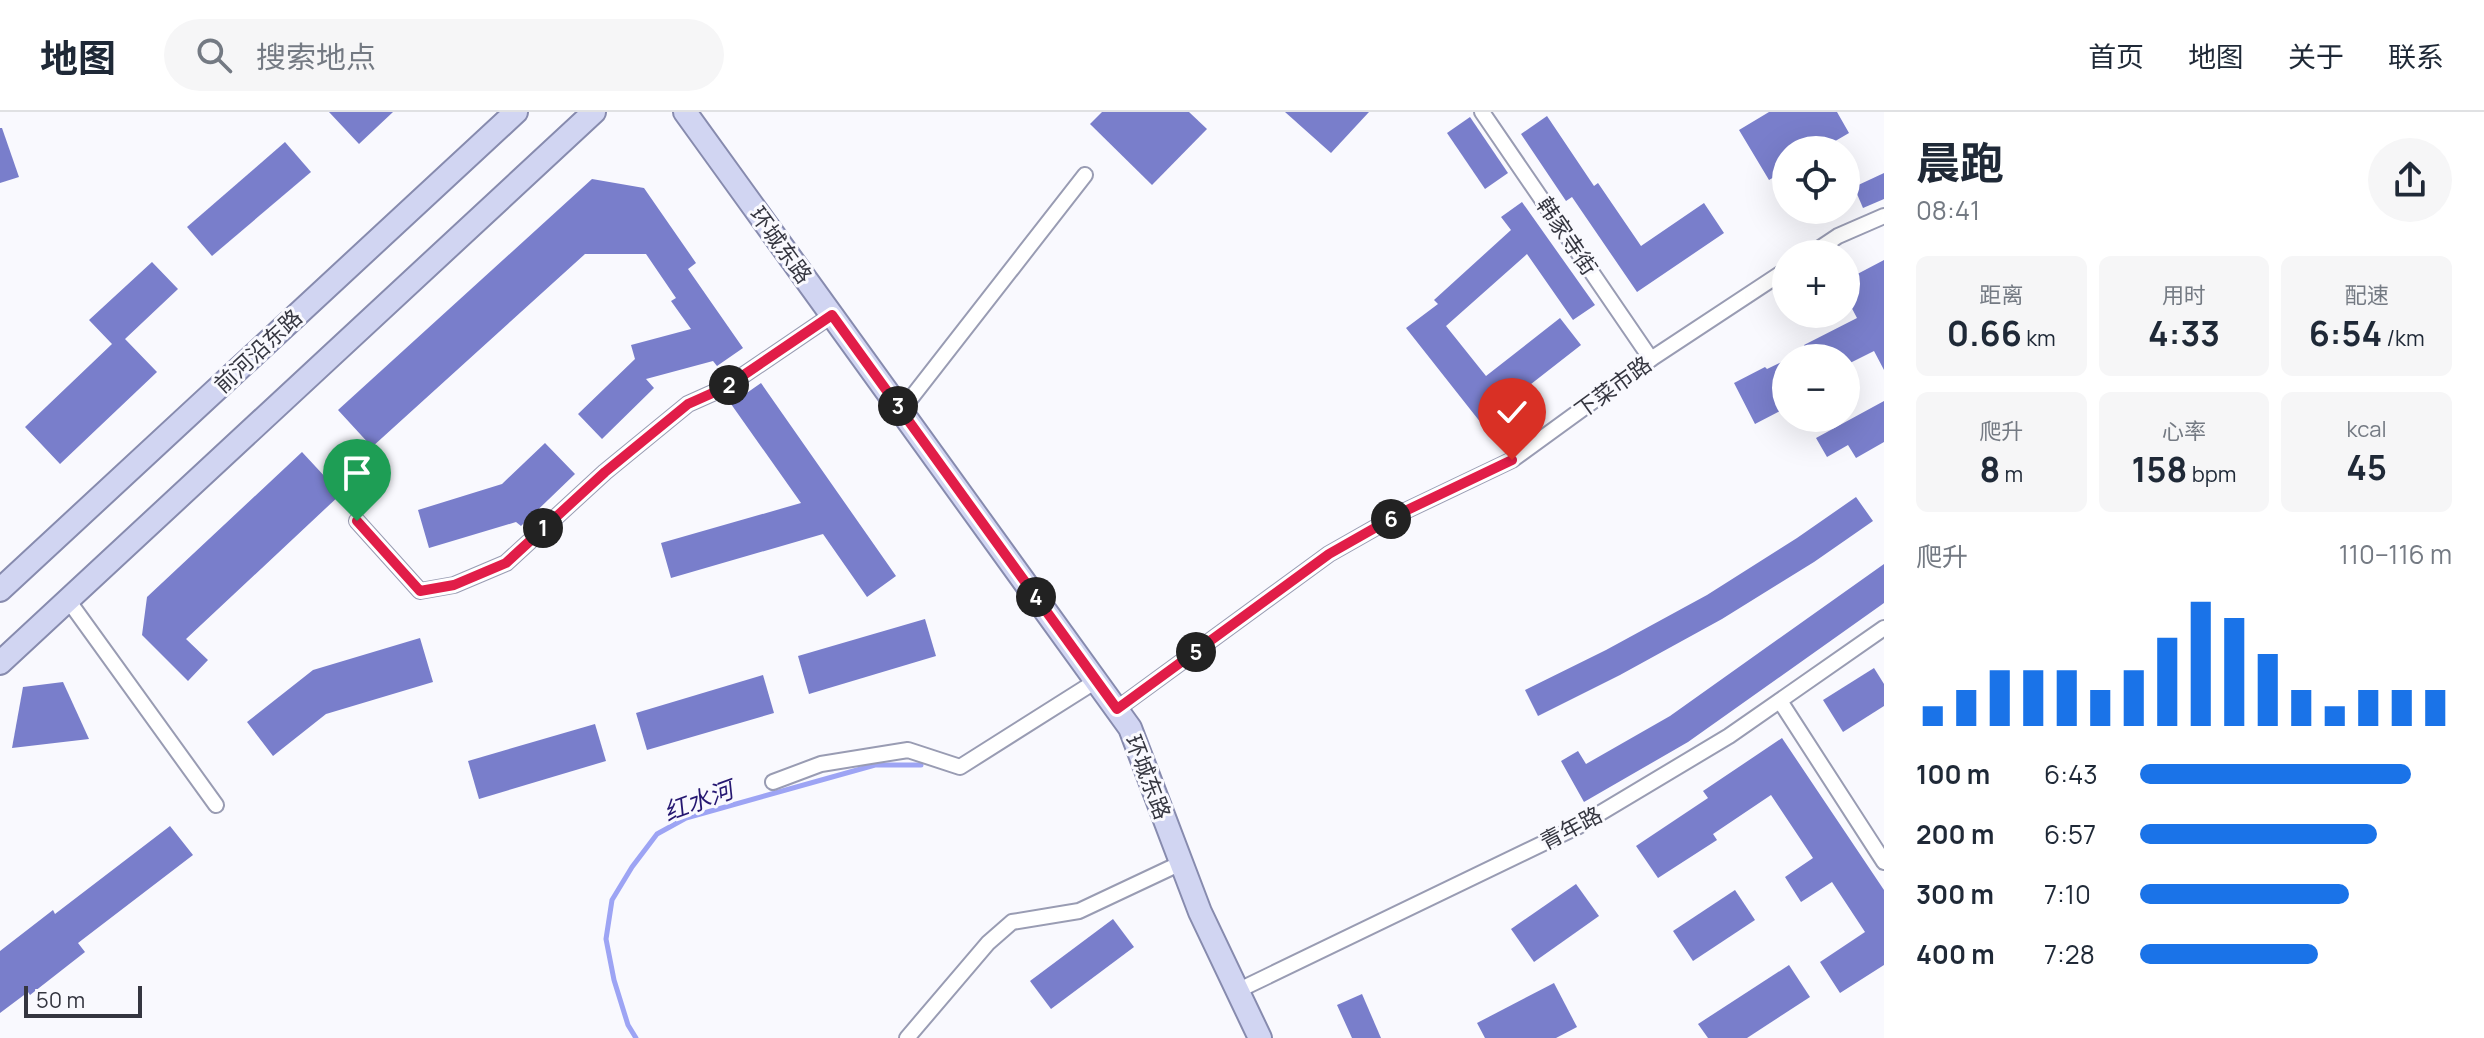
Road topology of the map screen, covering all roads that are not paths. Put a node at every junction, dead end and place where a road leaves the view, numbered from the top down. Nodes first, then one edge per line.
1 (516, 112) edge
2 (594, 112) edge
3 (685, 112) edge
4 (1482, 112) edge
5 (1085, 175) dead end
6 (1884, 216) edge
7 (1832, 240) edge
8 (1772, 279) edge
9 (832, 315) junction
10 (1651, 359) junction
11 (901, 411) junction
12 (357, 521) dead end
13 (0, 590) edge
14 (68, 600) junction
15 (1884, 628) edge
16 (0, 663) edge
17 (1096, 681) junction
18 (1780, 701) junction
19 (1117, 709) junction
20 (773, 782) dead end
21 (216, 805) dead end
22 (1884, 862) edge
23 (1181, 863) junction
24 (1237, 991) junction
25 (907, 1038) edge
26 (1260, 1038) edge

1 - 13 main road, 前河沿东路
2 - 14 main road
3 - 9 main road, 环城东路
4 - 10 street, 韩家寺街
5 - 11 street
6 - 7 street
8 - 10 street, 下菜市路
9 - 11 main road, 环城东路
9 - 12 street
10 - 19 street, 下菜市路
11 - 17 main road, 环城东路
14 - 16 main road
14 - 21 street
15 - 18 street, 青年路
17 - 19 main road, 环城东路
17 - 20 street
18 - 22 street
18 - 24 street, 青年路
19 - 23 main road, 环城东路
23 - 24 main road, 环城东路
23 - 25 street
24 - 26 main road, 环城东路

